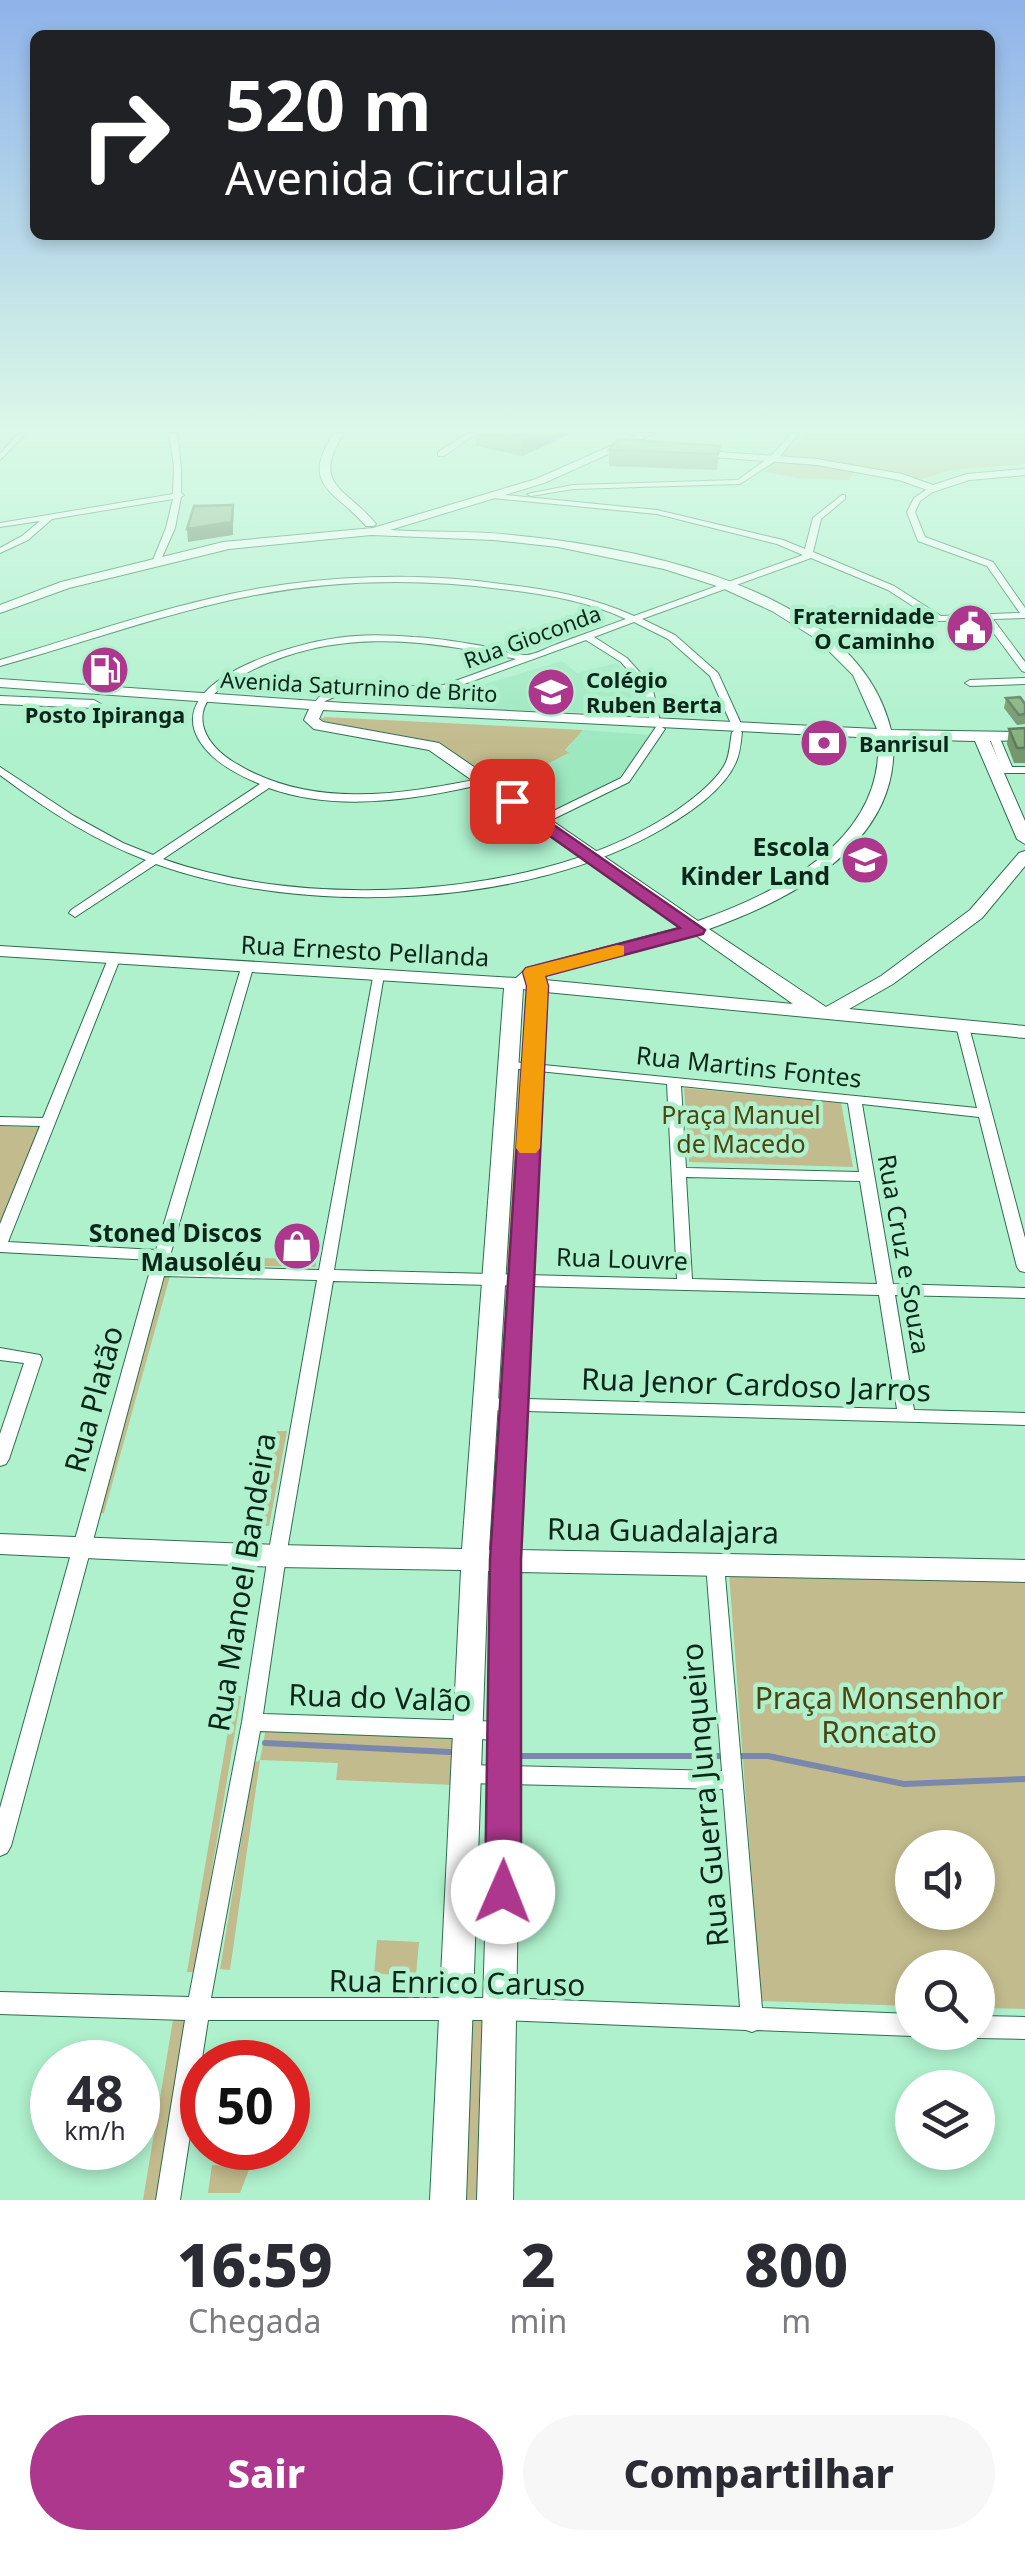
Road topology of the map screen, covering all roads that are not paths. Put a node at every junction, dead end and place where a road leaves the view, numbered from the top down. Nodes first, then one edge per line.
1 (28, 536) edge
2 (169, 536) edge
3 (310, 536) edge
4 (322, 536) edge
5 (487, 536) edge
6 (746, 536) edge
7 (813, 536) edge
8 (918, 536) edge
9 (223, 546) junction
10 (0, 550) edge
11 (811, 553) junction
12 (158, 560) junction
13 (732, 586) junction
14 (0, 608) edge
15 (1025, 614) edge
16 (987, 616) junction
17 (636, 619) junction
18 (588, 638) junction
19 (524, 658) junction
20 (0, 663) edge
21 (1025, 670) edge
22 (1025, 681) edge
23 (0, 683) edge
24 (970, 683) dead end
25 (0, 700) edge
26 (202, 704) junction
27 (315, 710) junction
28 (660, 725) junction
29 (737, 729) junction
30 (886, 735) junction
31 (987, 736) junction
32 (1025, 736) edge
33 (0, 770) edge
34 (1025, 770) edge
35 (1001, 771) junction
36 (484, 781) junction
37 (269, 783) junction
38 (541, 821) junction
39 (1024, 833) edge
40 (1025, 856) edge
41 (595, 859) junction
42 (154, 860) junction
43 (75, 913) dead end
44 (696, 930) junction
45 (0, 951) edge
46 (114, 959) junction
47 (247, 968) junction
48 (378, 975) junction
49 (528, 980) junction
50 (822, 1012) junction
51 (962, 1026) junction
52 (1025, 1032) edge
53 (521, 1065) junction
54 (674, 1081) junction
55 (854, 1100) junction
56 (985, 1113) junction
57 (0, 1121) edge
58 (49, 1122) junction
59 (678, 1172) junction
60 (867, 1177) junction
61 (0, 1245) edge
62 (160, 1263) junction
63 (1025, 1267) edge
64 (326, 1275) junction
65 (493, 1278) junction
66 (520, 1279) junction
67 (685, 1285) junction
68 (886, 1290) junction
69 (1025, 1293) edge
70 (0, 1354) edge
71 (486, 1404) junction
72 (513, 1404) junction
73 (907, 1416) junction
74 (1025, 1419) edge
75 (0, 1459) edge
76 (0, 1544) edge
77 (84, 1547) junction
78 (277, 1556) junction
79 (490, 1559) junction
80 (715, 1564) junction
81 (1025, 1571) edge
82 (252, 1722) junction
83 (468, 1730) junction
84 (505, 1730) junction
85 (467, 1774) junction
86 (505, 1775) junction
87 (732, 1780) junction
88 (0, 1846) edge
89 (0, 2003) edge
90 (198, 2009) junction
91 (458, 2009) junction
92 (500, 2010) junction
93 (752, 2021) junction
94 (895, 2025) edge
95 (995, 2027) edge
96 (1025, 2028) edge
97 (168, 2200) edge
98 (448, 2200) edge
99 (494, 2200) edge

1 - 10 street
2 - 12 street
3 - 9 main road
4 - 9 main road
5 - 13 main road
6 - 11 street
7 - 11 street
8 - 15 street
9 - 12 main road
11 - 13 street, Rua Gioconda
11 - 16 street
12 - 14 main road
13 - 17 street, Rua Gioconda
13 - 30 main road
15 - 16 street
16 - 21 street
17 - 18 street, Rua Gioconda
17 - 20 street
17 - 29 street
18 - 19 street, Rua Gioconda
18 - 28 street
19 - 26 street
19 - 27 street, Rua Gioconda
22 - 24 street
23 - 26 main road, Avenida Saturnino de Brito
25 - 26 main road, Avenida Saturnino de Brito
26 - 27 main road, Avenida Saturnino de Brito
26 - 37 street
27 - 28 main road, Avenida Saturnino de Brito
27 - 36 main road
28 - 29 main road, Avenida Saturnino de Brito
28 - 38 street
29 - 30 main road, Avenida Saturnino de Brito
29 - 41 street
30 - 31 main road, Avenida Saturnino de Brito
30 - 44 main road
31 - 32 main road, Avenida Saturnino de Brito
31 - 35 main road
33 - 42 street
34 - 35 street
35 - 39 main road
36 - 37 street
36 - 38 main road
37 - 42 street
38 - 41 main road
40 - 50 main road
41 - 42 street
41 - 44 main road
42 - 43 street
44 - 49 main road
44 - 50 main road
45 - 46 main road, Rua Ernesto Pellanda
46 - 47 main road, Rua Ernesto Pellanda
46 - 58 street
47 - 48 main road, Rua Ernesto Pellanda
47 - 62 street, Rua Platão
48 - 49 main road, Rua Ernesto Pellanda
48 - 64 street, Rua Manoel Bandeira
49 - 50 main road, Rua Ernesto Pellanda
49 - 53 main road
50 - 51 main road, Rua Ernesto Pellanda
51 - 52 main road, Rua Ernesto Pellanda
51 - 56 street
53 - 54 street, Rua Martins Fontes
53 - 65 main road
53 - 66 main road
54 - 55 street, Rua Martins Fontes
54 - 59 street
55 - 56 street, Rua Martins Fontes
55 - 60 street, Rua Cruz e Souza
56 - 63 street
57 - 58 street
58 - 61 street
59 - 60 street
59 - 67 street
60 - 68 street, Rua Cruz e Souza
61 - 62 street, Rua Louvre
62 - 64 street, Rua Louvre
62 - 77 street, Rua Platão
64 - 65 street, Rua Louvre
64 - 78 street, Rua Manoel Bandeira
65 - 66 street, Rua Louvre
65 - 71 main road
66 - 67 street, Rua Louvre
66 - 72 main road
67 - 68 street, Rua Louvre
68 - 69 street, Rua Louvre
68 - 73 street, Rua Cruz e Souza
70 - 75 street
71 - 72 street, Rua Jenor Cardoso Jarros
71 - 79 main road
72 - 73 street, Rua Jenor Cardoso Jarros
72 - 79 main road
73 - 74 street, Rua Jenor Cardoso Jarros
76 - 77 main road, Rua Guadalajara
77 - 78 main road, Rua Guadalajara
77 - 88 street, Rua Platão
78 - 79 main road, Rua Guadalajara
78 - 82 street, Rua Manoel Bandeira
79 - 80 main road, Rua Guadalajara
79 - 83 main road
79 - 84 main road
80 - 81 main road, Rua Guadalajara
80 - 87 street, Rua Guerra Junqueiro
82 - 83 street, Rua do Valão
82 - 90 street, Rua Manoel Bandeira
83 - 84 street, Rua do Valão
83 - 85 main road
84 - 86 main road
85 - 86 street
85 - 91 main road
86 - 87 street
86 - 92 main road
87 - 93 street, Rua Guerra Junqueiro
89 - 90 street, Rua Enrico Caruso
90 - 91 street, Rua Enrico Caruso
90 - 97 street, Rua Manoel Bandeira
91 - 92 street, Rua Enrico Caruso
91 - 98 main road
92 - 93 street, Rua Enrico Caruso
92 - 99 main road
93 - 94 street, Rua Enrico Caruso
95 - 96 street

